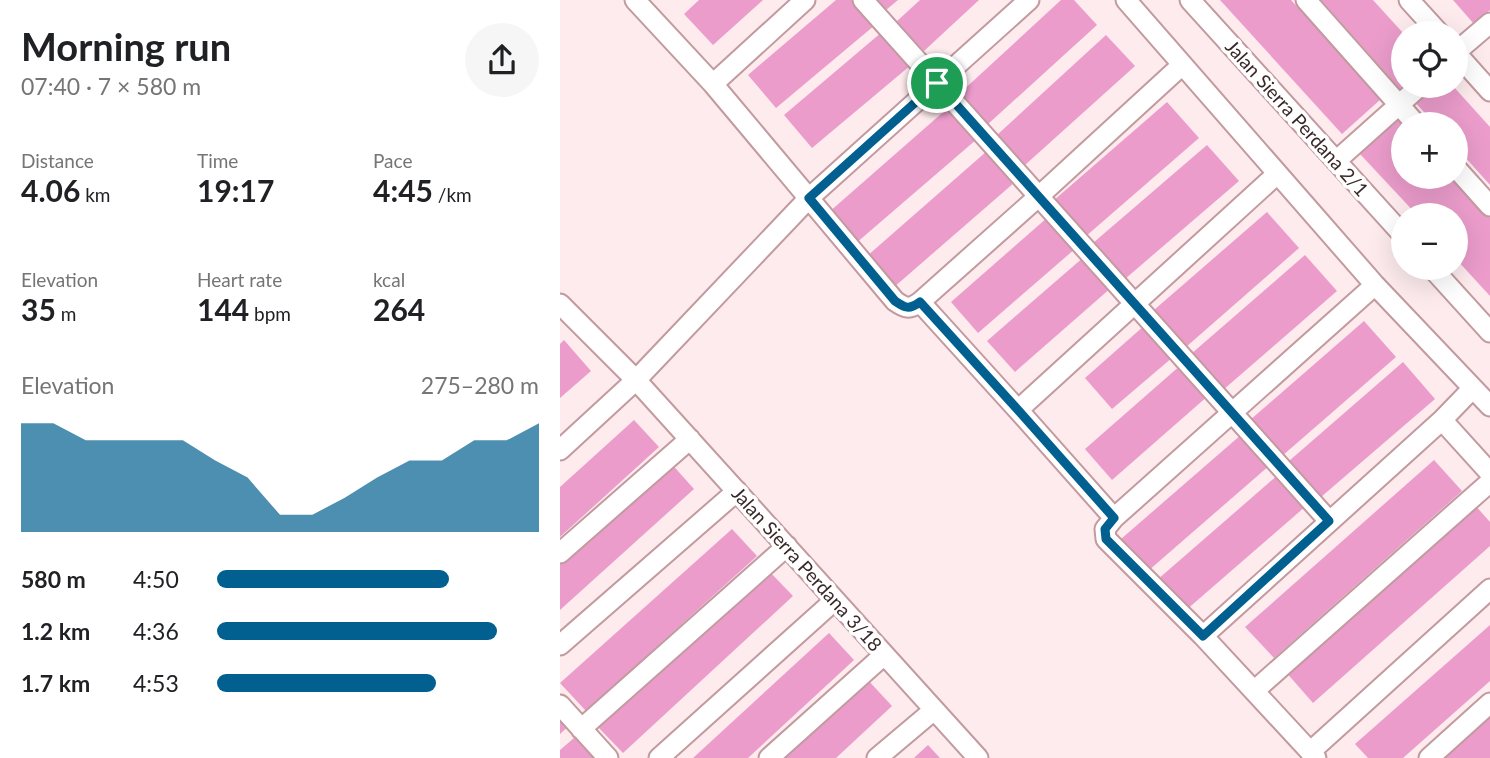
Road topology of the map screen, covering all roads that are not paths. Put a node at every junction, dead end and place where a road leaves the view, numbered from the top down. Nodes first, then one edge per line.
1 (635, 0) edge
2 (805, 0) edge
3 (863, 0) edge
4 (1029, 0) edge
5 (1126, 0) edge
6 (1190, 0) edge
7 (1306, 0) edge
8 (1409, 0) edge
9 (1428, 21) edge
10 (1490, 23) edge
11 (1468, 42) edge
12 (1182, 65) junction
13 (1468, 66) edge
14 (937, 83) junction
15 (713, 84) junction
16 (1490, 91) edge
17 (1407, 98) edge
18 (1399, 105) junction
19 (1405, 112) edge
20 (1336, 161) junction
21 (1278, 174) junction
22 (1468, 181) edge
23 (1038, 197) junction
24 (809, 198) junction
25 (1490, 206) edge
26 (1391, 222) edge
27 (1443, 280) edge
28 (1375, 285) junction
29 (920, 302) junction
30 (1135, 303) junction
31 (560, 304) edge
32 (1490, 332) edge
33 (636, 380) junction
34 (1473, 388) junction
35 (1490, 406) edge
36 (1018, 410) junction
37 (1232, 413) junction
38 (1442, 420) junction
39 (690, 439) junction
40 (560, 450) edge
41 (1490, 473) edge
42 (1490, 482) edge
43 (737, 491) junction
44 (1114, 518) junction
45 (1329, 521) junction
46 (787, 547) junction
47 (560, 554) edge
48 (1490, 589) edge
49 (835, 600) junction
50 (1203, 636) junction
51 (560, 645) edge
52 (884, 655) junction
53 (1254, 691) junction
54 (1490, 703) edge
55 (560, 705) edge
56 (934, 710) junction
57 (582, 729) junction
58 (1313, 755) edge
59 (608, 758) edge
60 (659, 758) edge
61 (769, 758) edge
62 (877, 758) edge
63 (978, 758) edge
64 (1429, 758) edge

1 - 15 street
2 - 15 street
3 - 14 street
4 - 14 street
5 - 12 street
6 - 20 street, Jalan Sierra Perdana 2/1
7 - 18 street
8 - 9 street
10 - 11 street
12 - 21 street
12 - 23 street
13 - 16 street
14 - 23 street
14 - 24 street
15 - 24 street
17 - 18 street
18 - 19 street
18 - 20 street
20 - 26 street, Jalan Sierra Perdana 2/1
21 - 28 street
21 - 30 street
22 - 25 street
23 - 29 street
23 - 30 street
24 - 29 street
24 - 33 street
27 - 32 street
28 - 34 street
28 - 37 street
29 - 36 street
30 - 36 street
30 - 37 street
31 - 33 street, Jalan Sierra Perdana 3/18
33 - 39 street, Jalan Sierra Perdana 3/18
33 - 40 street
34 - 35 street
34 - 38 street
36 - 44 street
37 - 44 street
37 - 45 street
38 - 41 street
38 - 45 street
39 - 43 street, Jalan Sierra Perdana 3/18
39 - 47 street
42 - 53 street
43 - 46 street, Jalan Sierra Perdana 3/18
43 - 51 street
44 - 50 street
45 - 50 street
46 - 49 street, Jalan Sierra Perdana 3/18
46 - 57 street
48 - 58 street
49 - 52 street, Jalan Sierra Perdana 3/18
49 - 60 street
50 - 53 street
52 - 56 street, Jalan Sierra Perdana 3/18
52 - 61 street
53 - 58 street
54 - 64 street
55 - 57 street
56 - 62 street
56 - 63 street, Jalan Sierra Perdana 3/18
57 - 59 street

